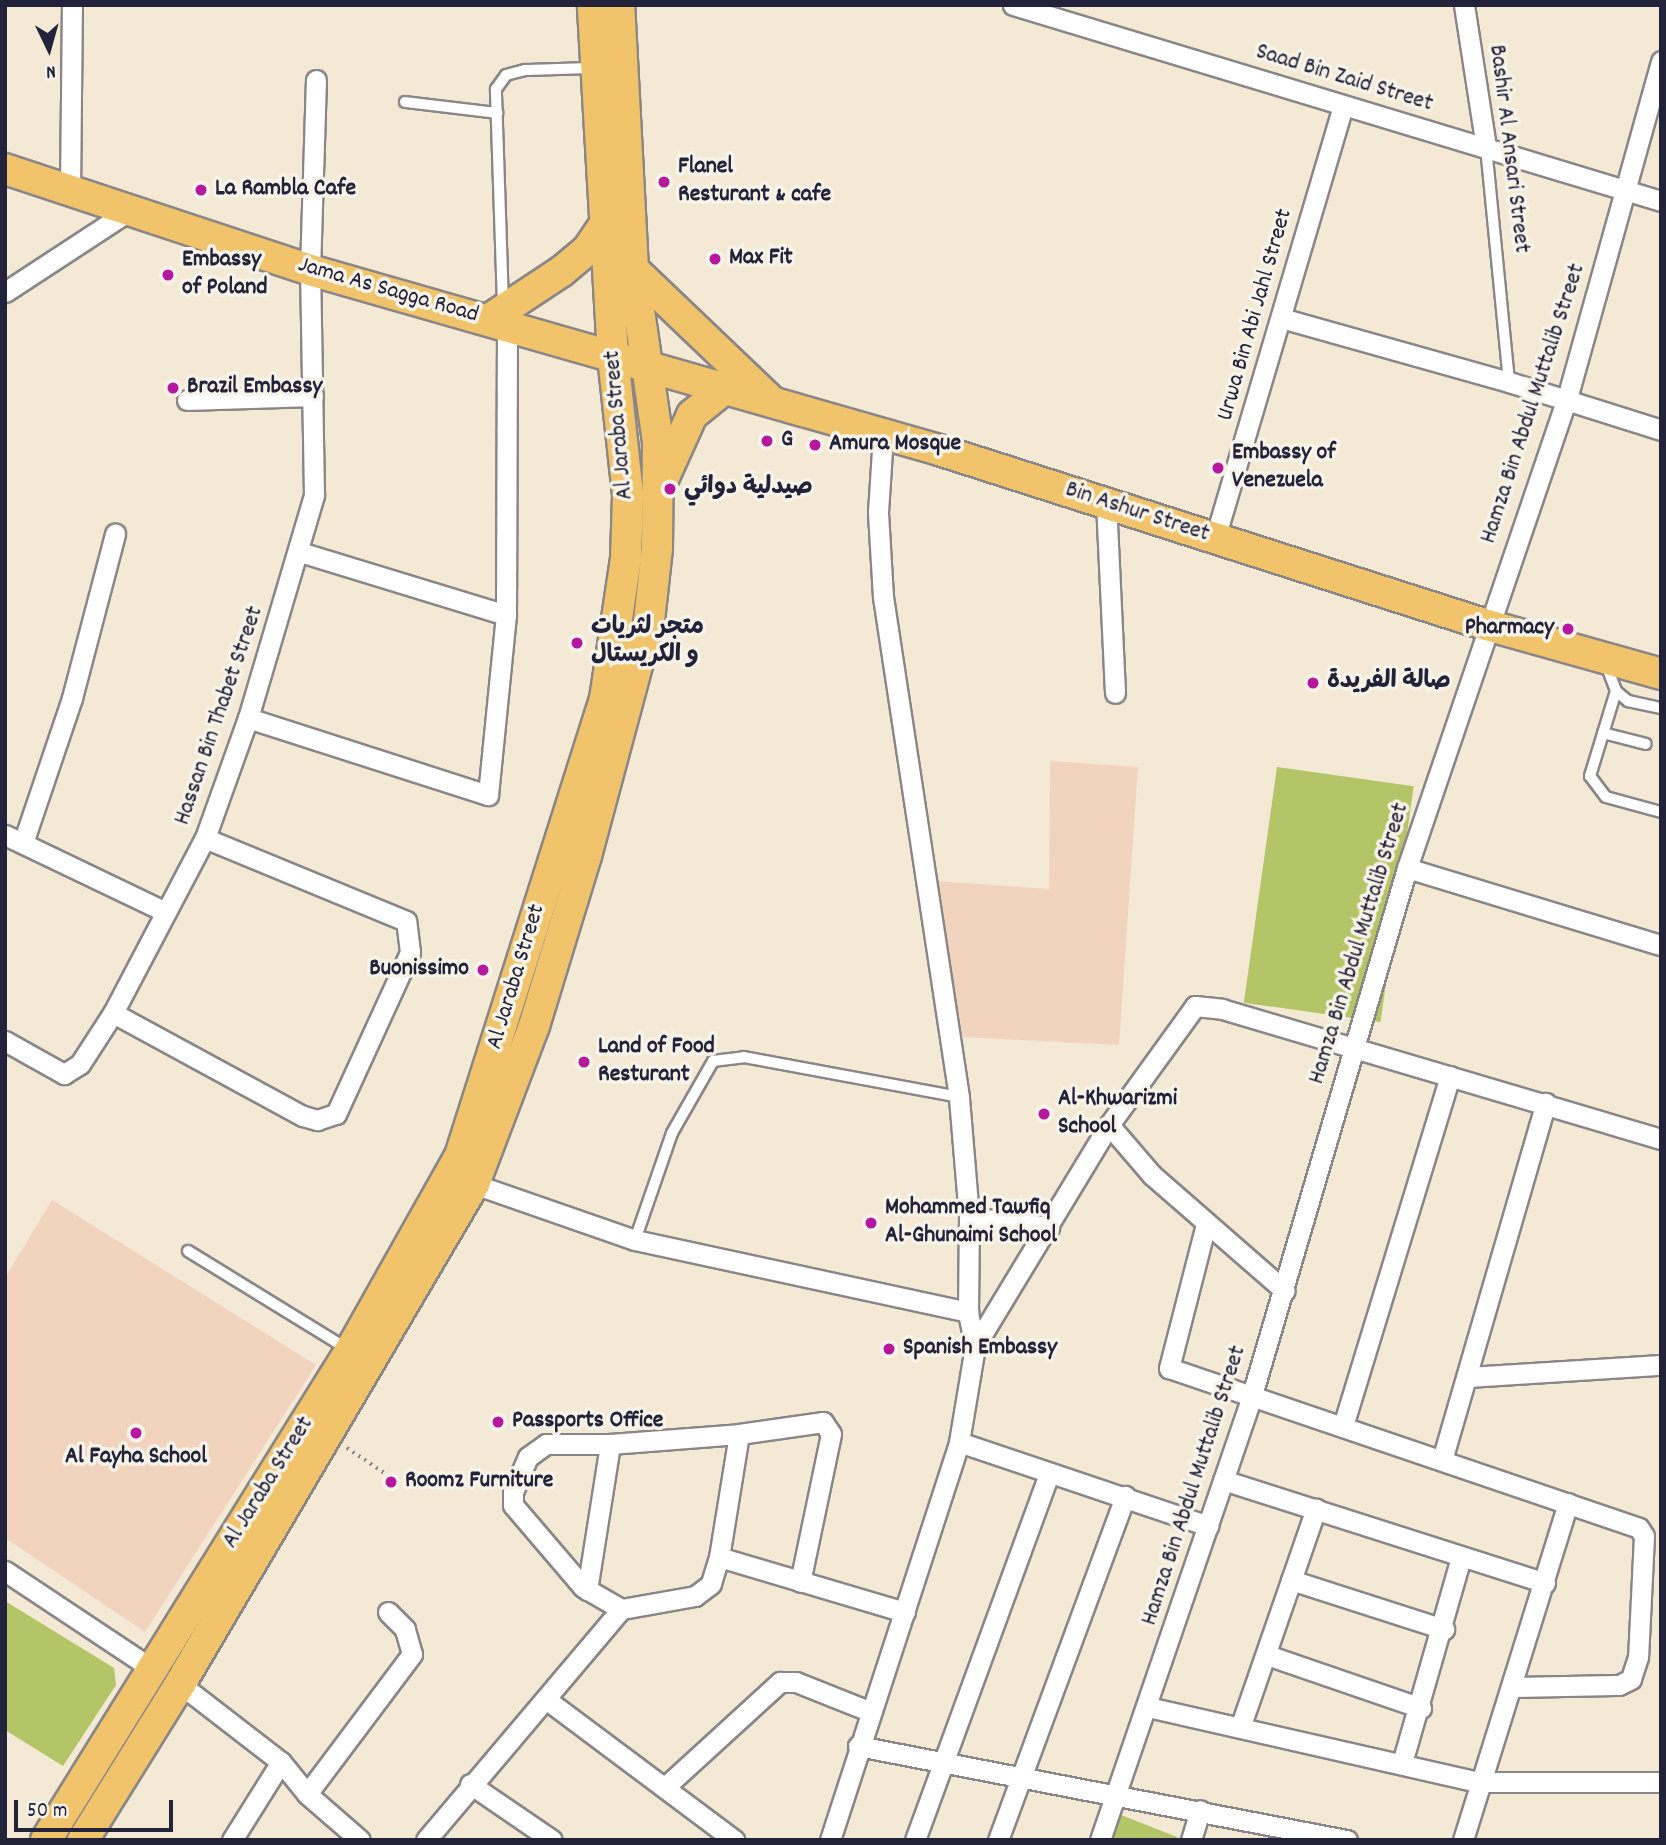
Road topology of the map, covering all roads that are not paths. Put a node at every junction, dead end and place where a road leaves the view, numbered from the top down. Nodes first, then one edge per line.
1 (72, 5) edge
2 (593, 5) edge
3 (619, 5) edge
4 (1013, 5) edge
5 (1464, 5) edge
6 (1661, 61) edge
7 (596, 68) junction
8 (316, 80) dead end
9 (405, 102) dead end
10 (1343, 106) junction
11 (497, 113) junction
12 (1486, 147) junction
13 (5, 169) edge
14 (1626, 190) junction
15 (70, 192) junction
16 (1661, 201) edge
17 (129, 211) junction
18 (607, 221) junction
19 (633, 269) junction
20 (310, 270) junction
21 (5, 292) edge
22 (1281, 318) junction
23 (499, 319) junction
24 (613, 356) junction
25 (650, 368) junction
26 (1509, 382) junction
27 (723, 390) junction
28 (313, 396) junction
29 (187, 400) dead end
30 (1566, 402) junction
31 (775, 405) junction
32 (1661, 430) edge
33 (883, 435) junction
34 (658, 495) junction
35 (1106, 502) junction
36 (115, 534) dead end
37 (1215, 538) junction
38 (300, 552) junction
39 (506, 615) junction
40 (1487, 625) junction
41 (1603, 657) junction
42 (1661, 674) edge
43 (1616, 691) junction
44 (1115, 693) dead end
45 (1661, 708) edge
46 (248, 718) junction
47 (1603, 733) junction
48 (1646, 744) dead end
49 (1661, 812) edge
50 (205, 838) junction
51 (14, 839) edge
52 (1407, 868) junction
53 (166, 912) junction
54 (1661, 945) edge
55 (113, 1013) junction
56 (5, 1041) edge
57 (1351, 1050) junction
58 (1450, 1076) junction
59 (959, 1097) junction
60 (1546, 1103) junction
61 (1109, 1125) junction
62 (1661, 1139) edge
63 (474, 1184) junction
64 (969, 1217) junction
65 (1206, 1224) junction
66 (1049, 1227) junction
67 (635, 1240) junction
68 (188, 1251) dead end
69 (1285, 1291) junction
70 (968, 1312) junction
71 (975, 1346) junction
72 (350, 1351) junction
73 (1661, 1365) edge
74 (1468, 1377) junction
75 (1252, 1395) junction
76 (1343, 1426) junction
77 (739, 1434) junction
78 (960, 1441) junction
79 (610, 1444) junction
80 (1441, 1460) junction
81 (1049, 1473) junction
82 (1223, 1480) junction
83 (280, 1486) junction
84 (1125, 1496) junction
85 (1568, 1503) junction
86 (1316, 1509) junction
87 (1208, 1526) junction
88 (719, 1557) junction
89 (1461, 1557) junction
90 (5, 1571) edge
91 (1291, 1580) junction
92 (800, 1582) junction
93 (1545, 1583) junction
94 (587, 1590) junction
95 (621, 1609) junction
96 (388, 1612) dead end
97 (905, 1612) junction
98 (1444, 1629) junction
99 (1267, 1655) junction
100 (154, 1670) junction
101 (180, 1684) junction
102 (1511, 1687) junction
103 (547, 1700) junction
104 (1148, 1707) junction
105 (1421, 1708) junction
106 (869, 1712) junction
107 (1241, 1725) junction
108 (858, 1746) junction
109 (281, 1762) junction
110 (942, 1762) junction
111 (1402, 1763) junction
112 (1019, 1776) junction
113 (1478, 1782) junction
114 (1661, 1782) edge
115 (470, 1784) junction
116 (665, 1787) junction
117 (307, 1794) junction
118 (1117, 1794) junction
119 (1200, 1810) junction
120 (46, 1840) edge
121 (83, 1840) edge
122 (232, 1840) edge
123 (360, 1840) edge
124 (426, 1840) edge
125 (552, 1840) edge
126 (734, 1840) edge
127 (830, 1840) edge
128 (915, 1840) edge
129 (998, 1840) edge
130 (1100, 1840) edge
131 (1191, 1840) edge
132 (1346, 1840) edge
133 (1463, 1840) edge

1 - 15 street
2 - 7 main road, Al Jaraba Street
3 - 19 main road, Al Jaraba Street
4 - 10 street, Saad Bin Zaid Street
5 - 12 street, Bashir Al Ansari Street
6 - 14 street, Hamza Bin Abdul Muttalib Street
7 - 11 lane
7 - 18 main road, Al Jaraba Street
8 - 20 street, Hassan Bin Thabet Street
9 - 11 lane
10 - 12 street, Saad Bin Zaid Street
10 - 22 street, Urwa Bin Abi Jahl Street
11 - 23 lane
12 - 14 street, Saad Bin Zaid Street
12 - 26 lane, Bashir Al Ansari Street
13 - 15 main road, Jama As Sagga Road
14 - 16 street, Saad Bin Zaid Street
14 - 30 street, Hamza Bin Abdul Muttalib Street
15 - 17 main road, Jama As Sagga Road
17 - 20 main road, Jama As Sagga Road
17 - 21 street
18 - 23 main road
18 - 24 main road, Al Jaraba Street
19 - 25 main road, Al Jaraba Street
19 - 31 main road
20 - 23 main road, Jama As Sagga Road
20 - 28 street, Hassan Bin Thabet Street
22 - 26 street
22 - 37 street, Urwa Bin Abi Jahl Street
23 - 24 main road, Jama As Sagga Road
23 - 39 street
24 - 25 main road, Bin Ashur Street
24 - 72 main road, Al Jaraba Street
25 - 27 main road, Bin Ashur Street
25 - 34 main road, Al Jaraba Street
26 - 30 street
27 - 31 main road, Bin Ashur Street
27 - 34 main road
28 - 29 street
28 - 38 street, Hassan Bin Thabet Street
30 - 32 street
30 - 40 street, Hamza Bin Abdul Muttalib Street
31 - 33 main road, Bin Ashur Street
33 - 35 main road, Bin Ashur Street
33 - 59 street
34 - 63 main road, Al Jaraba Street
35 - 37 main road, Bin Ashur Street
35 - 44 street
36 - 51 street
37 - 40 main road, Bin Ashur Street
38 - 39 street
38 - 46 street, Hassan Bin Thabet Street
39 - 46 street
40 - 41 main road, Bin Ashur Street
40 - 52 street, Hamza Bin Abdul Muttalib Street
41 - 42 main road, Bin Ashur Street
41 - 43 lane
43 - 45 lane
43 - 47 lane
46 - 50 street, Hassan Bin Thabet Street
47 - 48 lane
47 - 49 lane
50 - 53 street, Hassan Bin Thabet Street
50 - 55 street
51 - 53 street
52 - 54 street
52 - 57 street, Hamza Bin Abdul Muttalib Street
53 - 55 street, Hassan Bin Thabet Street
55 - 56 street, Hassan Bin Thabet Street
57 - 58 street
57 - 61 street
57 - 69 street, Hamza Bin Abdul Muttalib Street
58 - 60 street
58 - 76 street
59 - 64 street
59 - 67 lane
60 - 62 street
60 - 74 street
61 - 65 street
61 - 66 street
63 - 67 street
63 - 83 main road, Al Jaraba Street
64 - 66 street
64 - 70 street
65 - 69 street
65 - 75 street
66 - 71 street
67 - 70 street
68 - 72 lane
69 - 75 street, Hamza Bin Abdul Muttalib Street
70 - 71 street
71 - 78 street
72 - 83 main road, Al Jaraba Street
73 - 74 street
74 - 80 street
75 - 76 street
75 - 82 street, Hamza Bin Abdul Muttalib Street
76 - 80 street
77 - 79 street
77 - 88 street
77 - 92 street
78 - 81 street
78 - 97 street
79 - 94 street
79 - 94 street
80 - 85 street
81 - 84 street
81 - 110 street
82 - 86 street
82 - 87 street, Hamza Bin Abdul Muttalib Street
83 - 100 main road, Al Jaraba Street
83 - 101 main road, Al Jaraba Street
84 - 87 street
84 - 112 street
85 - 93 street
85 - 102 street
86 - 89 street
86 - 91 street
87 - 104 street, Hamza Bin Abdul Muttalib Street
88 - 92 street
88 - 95 street
89 - 93 street
89 - 98 street
90 - 100 street
91 - 98 street
91 - 99 street
92 - 97 street
93 - 102 street
94 - 95 street
95 - 103 street
96 - 117 street
97 - 106 street
98 - 105 street
99 - 105 street
99 - 107 street
100 - 120 main road, Al Jaraba Street
101 - 109 street
101 - 121 main road, Al Jaraba Street
102 - 113 street
103 - 115 street
103 - 116 street
104 - 107 street
104 - 118 street, Hamza Bin Abdul Muttalib Street
105 - 111 street
106 - 108 street
106 - 116 street
107 - 111 street
108 - 110 street
108 - 127 street
109 - 117 street
109 - 122 street
110 - 112 street
110 - 128 street
111 - 113 street
112 - 118 street
112 - 129 street
113 - 114 street
113 - 133 street
115 - 124 street
115 - 125 street
116 - 126 street
117 - 123 street
118 - 119 street
118 - 130 street, Hamza Bin Abdul Muttalib Street
119 - 131 street
119 - 132 street

